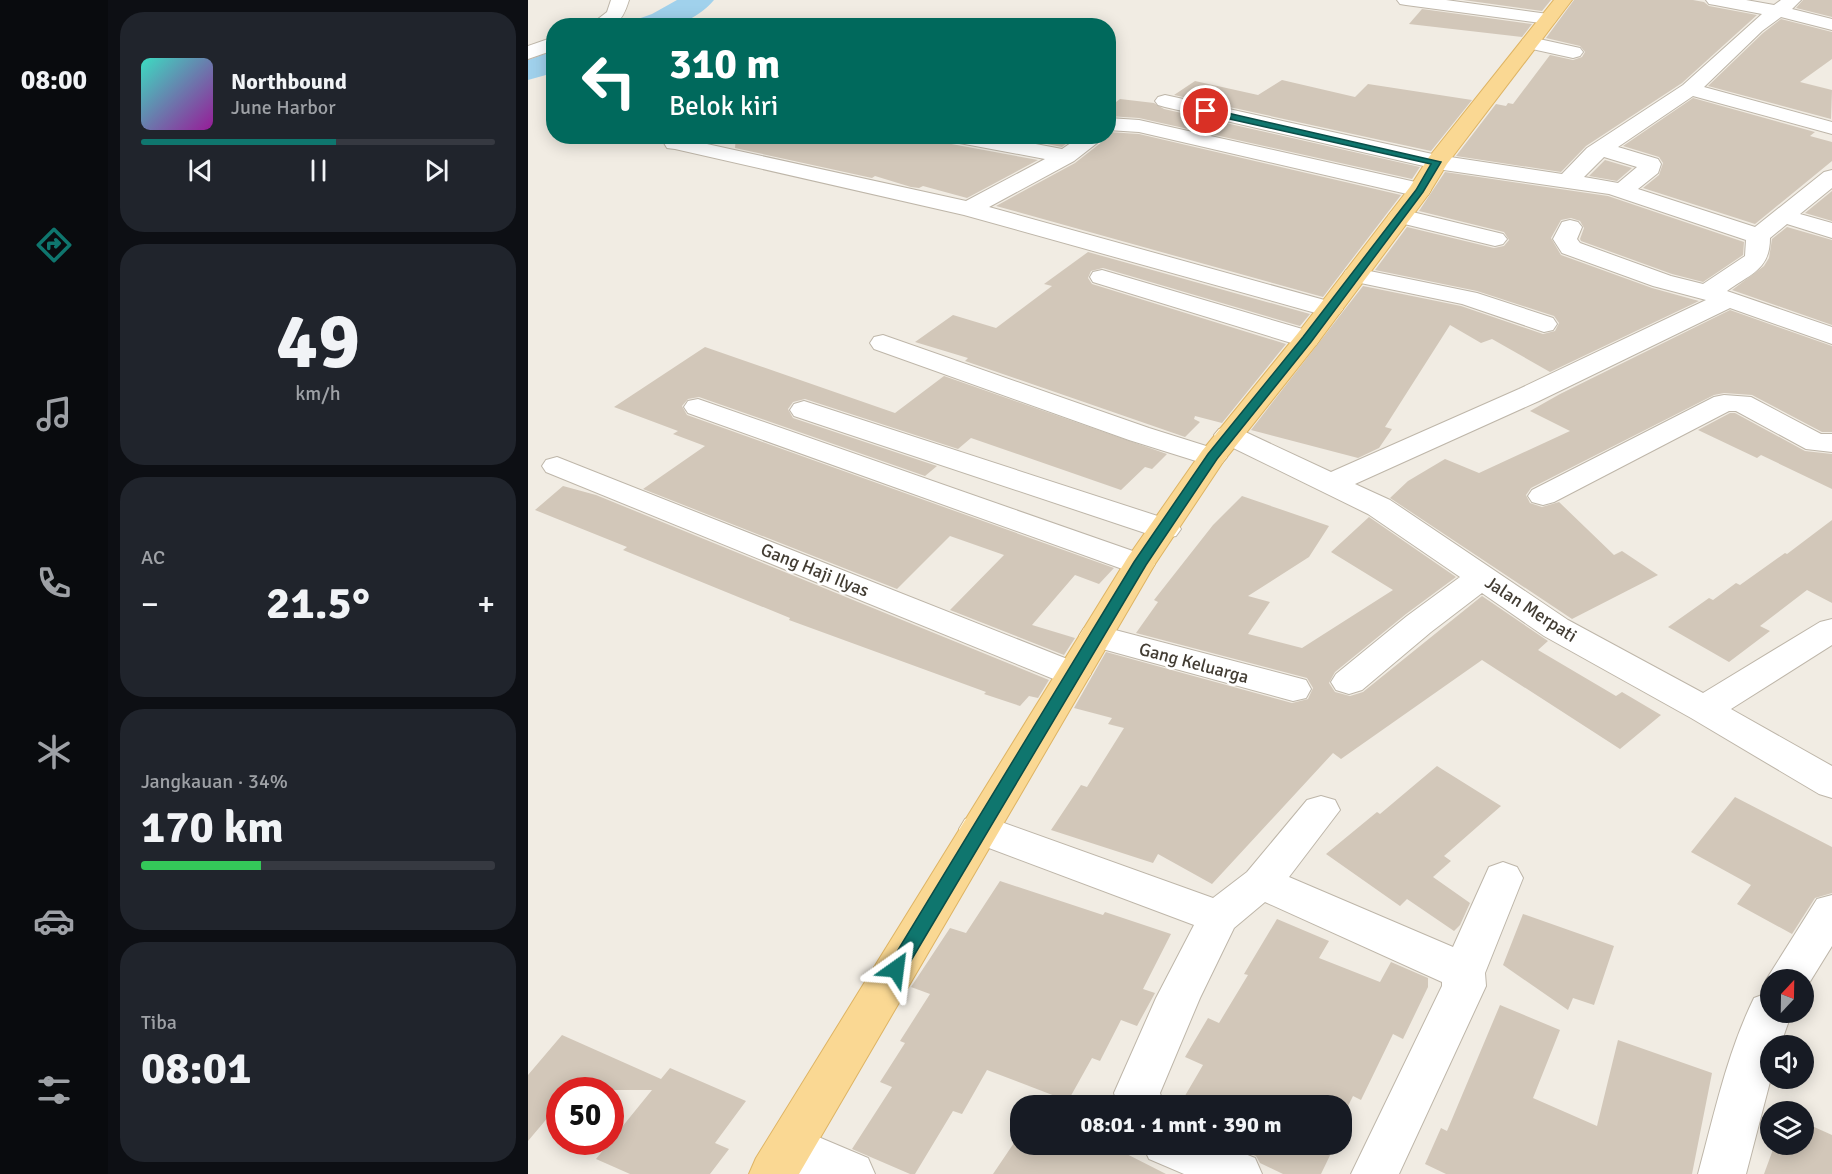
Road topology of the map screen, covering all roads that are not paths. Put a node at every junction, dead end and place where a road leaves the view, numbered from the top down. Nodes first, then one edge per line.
1 (620, 0) edge
2 (1406, 0) edge
3 (1716, 0) edge
4 (1784, 5) edge
5 (1550, 13) edge
6 (610, 18) edge
7 (1832, 25) edge
8 (546, 46) edge
9 (1573, 52) dead end
10 (528, 53) edge
11 (1690, 89) junction
12 (1165, 101) dead end
13 (1116, 125) edge
14 (1832, 128) edge
15 (684, 144) edge
16 (999, 144) edge
17 (1084, 144) edge
18 (1602, 149) junction
19 (1066, 156) junction
20 (1437, 162) junction
21 (1831, 179) edge
22 (1569, 180) junction
23 (1420, 190) junction
24 (1622, 191) junction
25 (969, 209) junction
26 (1400, 216) junction
27 (1784, 216) junction
28 (1570, 227) dead end
29 (1832, 231) edge
30 (1758, 236) junction
31 (1495, 239) dead end
32 (1354, 275) junction
33 (1102, 277) dead end
34 (1718, 296) junction
35 (1330, 309) junction
36 (1544, 324) dead end
37 (1832, 336) edge
38 (1307, 339) junction
39 (883, 343) dead end
40 (698, 407) dead end
41 (804, 410) dead end
42 (1832, 443) edge
43 (1221, 446) junction
44 (557, 466) dead end
45 (1330, 483) junction
46 (1544, 496) dead end
47 (1165, 529) junction
48 (1139, 564) junction
49 (1482, 578) junction
50 (1832, 630) edge
51 (1096, 636) junction
52 (1073, 674) junction
53 (1349, 682) dead end
54 (1293, 690) dead end
55 (1704, 709) junction
56 (1832, 784) edge
57 (1321, 810) dead end
58 (979, 829) junction
59 (1503, 878) dead end
60 (1261, 883) junction
61 (1832, 911) edge
62 (1219, 917) junction
63 (1795, 969) edge
64 (1462, 973) junction
65 (1766, 1023) edge
66 (1137, 1095) edge
67 (1192, 1155) edge
68 (782, 1161) edge
69 (851, 1174) edge
70 (1238, 1174) edge
71 (1375, 1174) edge
72 (1722, 1174) edge

1 - 6 street
2 - 5 street
3 - 4 street
4 - 7 street
4 - 11 street
5 - 9 street
5 - 20 main road
8 - 10 street
11 - 14 street
11 - 18 street
12 - 20 street
13 - 23 street
15 - 25 street
16 - 19 street
17 - 19 street
18 - 22 street
18 - 24 street
19 - 25 street
20 - 22 street
20 - 23 main road
21 - 27 street
22 - 24 street
23 - 26 main road
24 - 30 street
25 - 35 street
26 - 31 street
26 - 32 main road
27 - 29 street
27 - 30 street
28 - 34 street
30 - 34 street
32 - 35 main road
32 - 36 street
33 - 38 street
34 - 37 street
34 - 45 street
35 - 38 main road
38 - 43 main road
39 - 43 street, Jalan Merpati
40 - 48 street
41 - 47 street
42 - 46 street
43 - 45 street, Jalan Merpati
43 - 47 main road
44 - 52 street, Gang Haji Ilyas
45 - 49 street, Jalan Merpati
47 - 48 main road
48 - 51 main road
49 - 53 street
49 - 55 street, Jalan Merpati
50 - 55 street
51 - 52 main road
51 - 54 street, Gang Keluarga
52 - 58 main road
55 - 56 street, Jalan Merpati
57 - 60 street
58 - 62 street
58 - 68 main road
59 - 64 street
60 - 62 street
60 - 64 street
61 - 63 street
62 - 66 street
64 - 71 street
65 - 72 street
67 - 70 street
68 - 69 street

